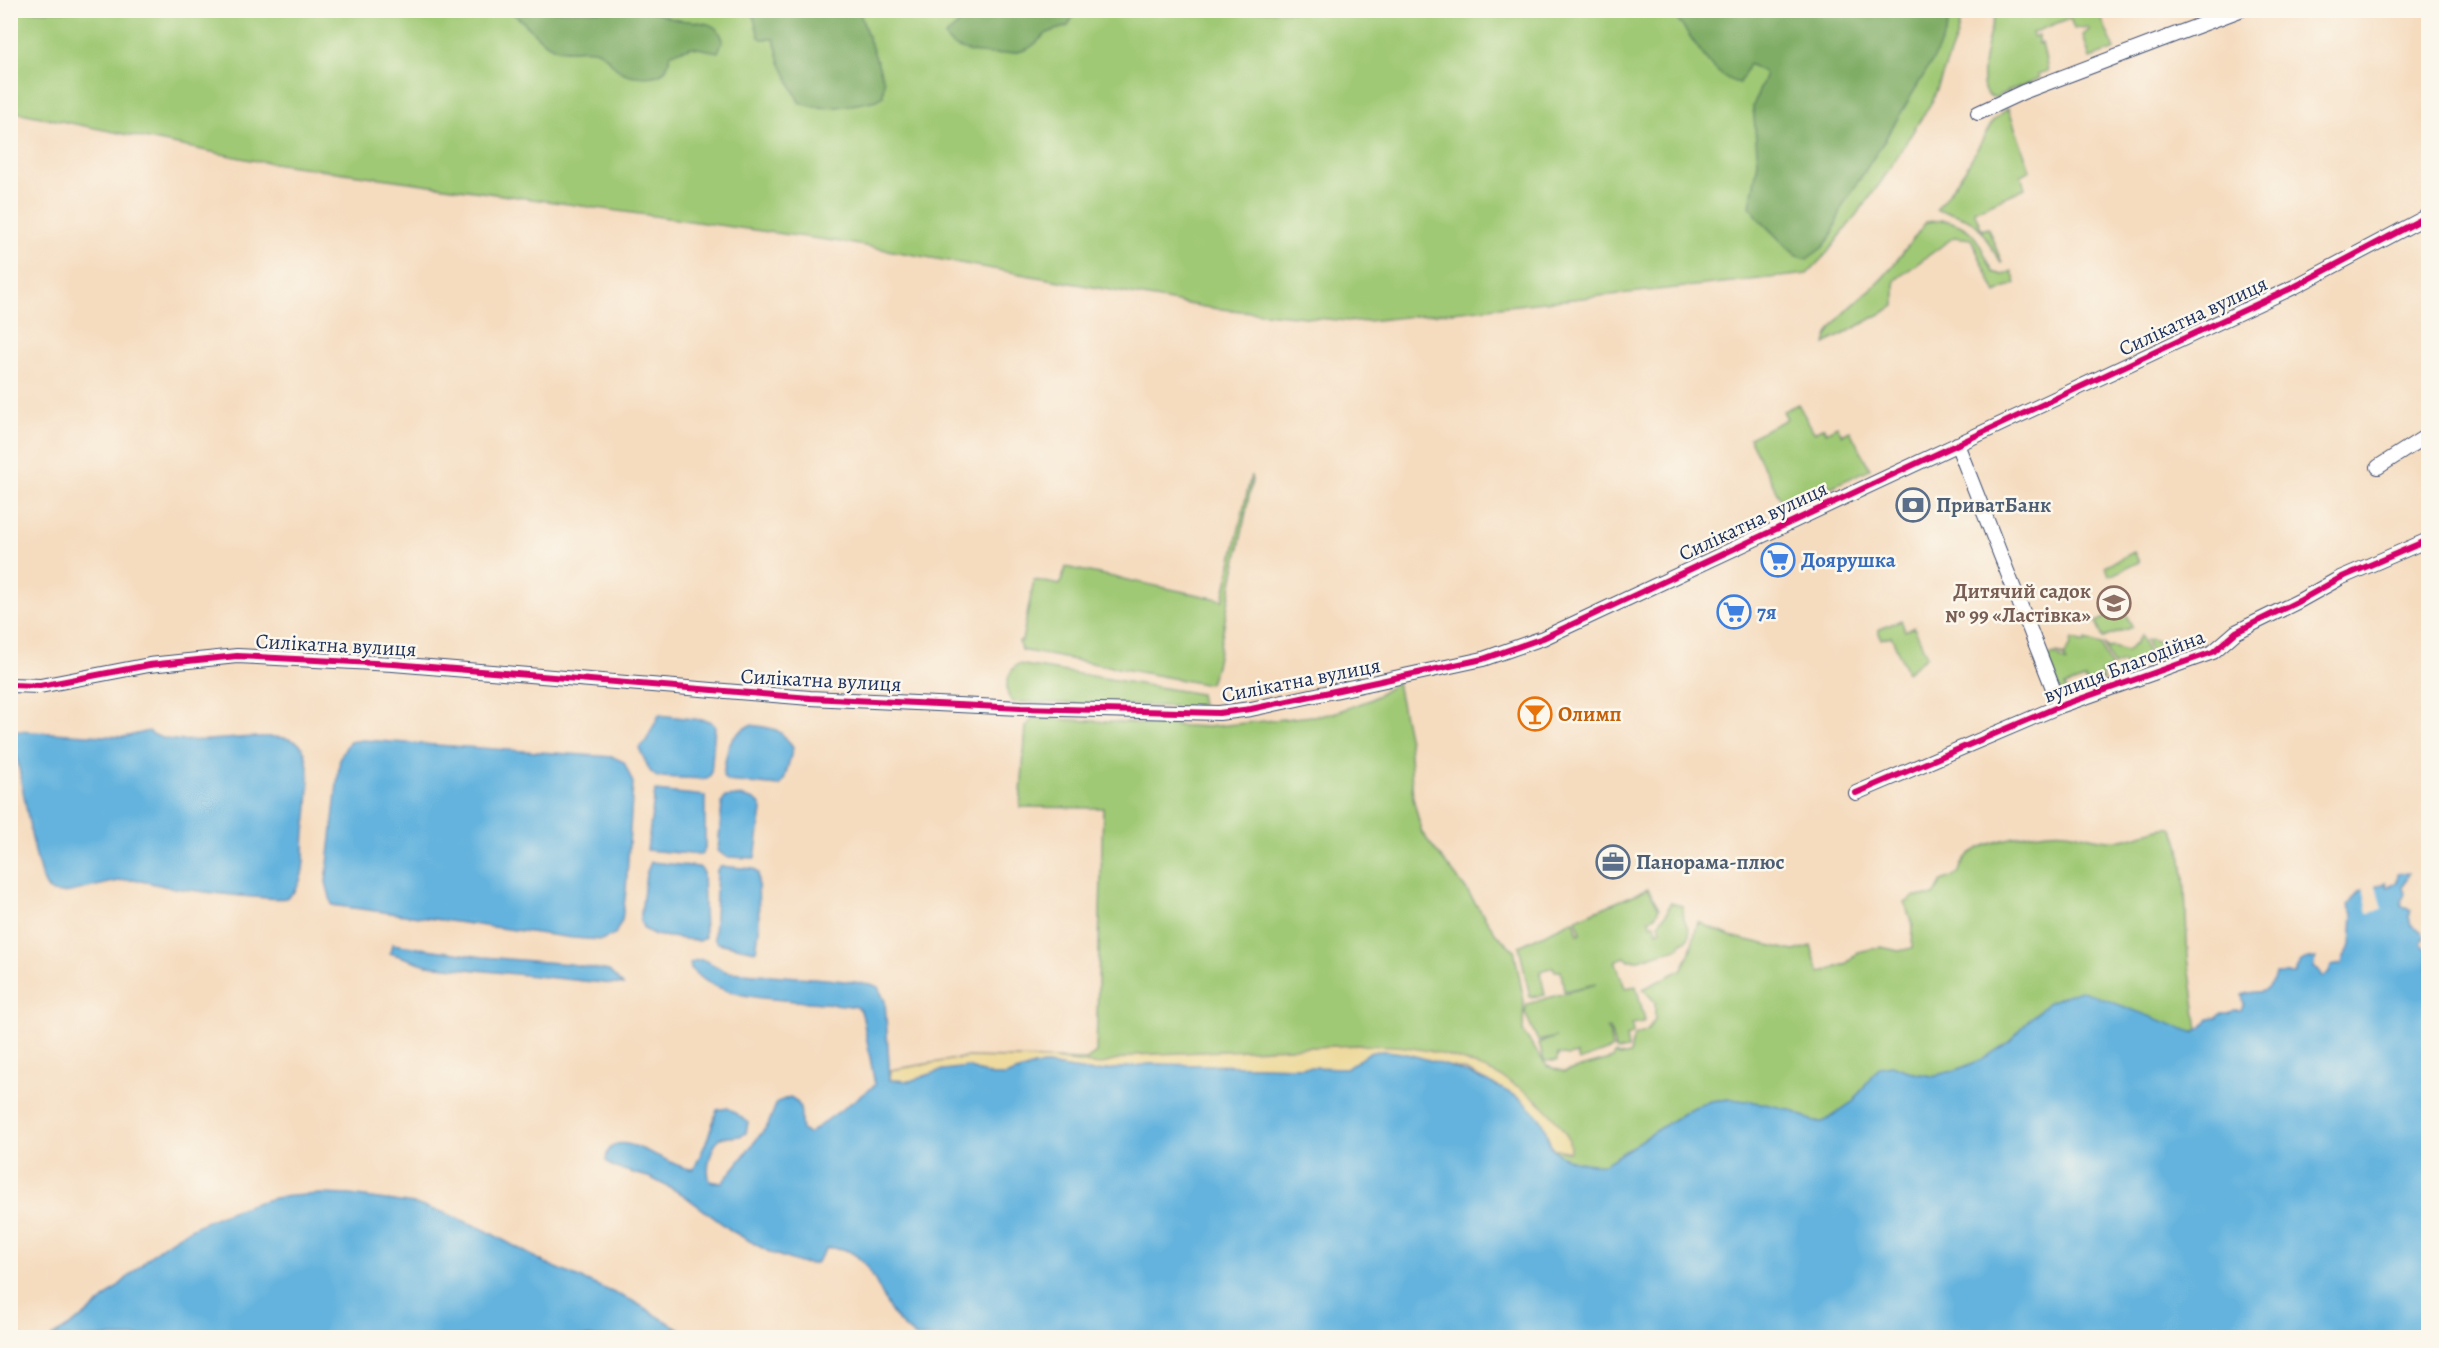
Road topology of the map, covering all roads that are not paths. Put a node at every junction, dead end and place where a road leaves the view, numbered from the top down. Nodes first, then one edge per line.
1 (2240, 10) edge
2 (1978, 113) dead end
3 (2428, 216) edge
4 (2428, 435) edge
5 (1957, 444) junction
6 (2378, 467) dead end
7 (2428, 540) edge
8 (10, 685) edge
9 (2060, 706) junction
10 (1856, 793) dead end

1 - 2 street
3 - 5 street, Силікатна вулиця
4 - 6 street
5 - 8 street, Силікатна вулиця
5 - 9 street
7 - 9 street, вулиця Благодійна
9 - 10 street, вулиця Благодійна

